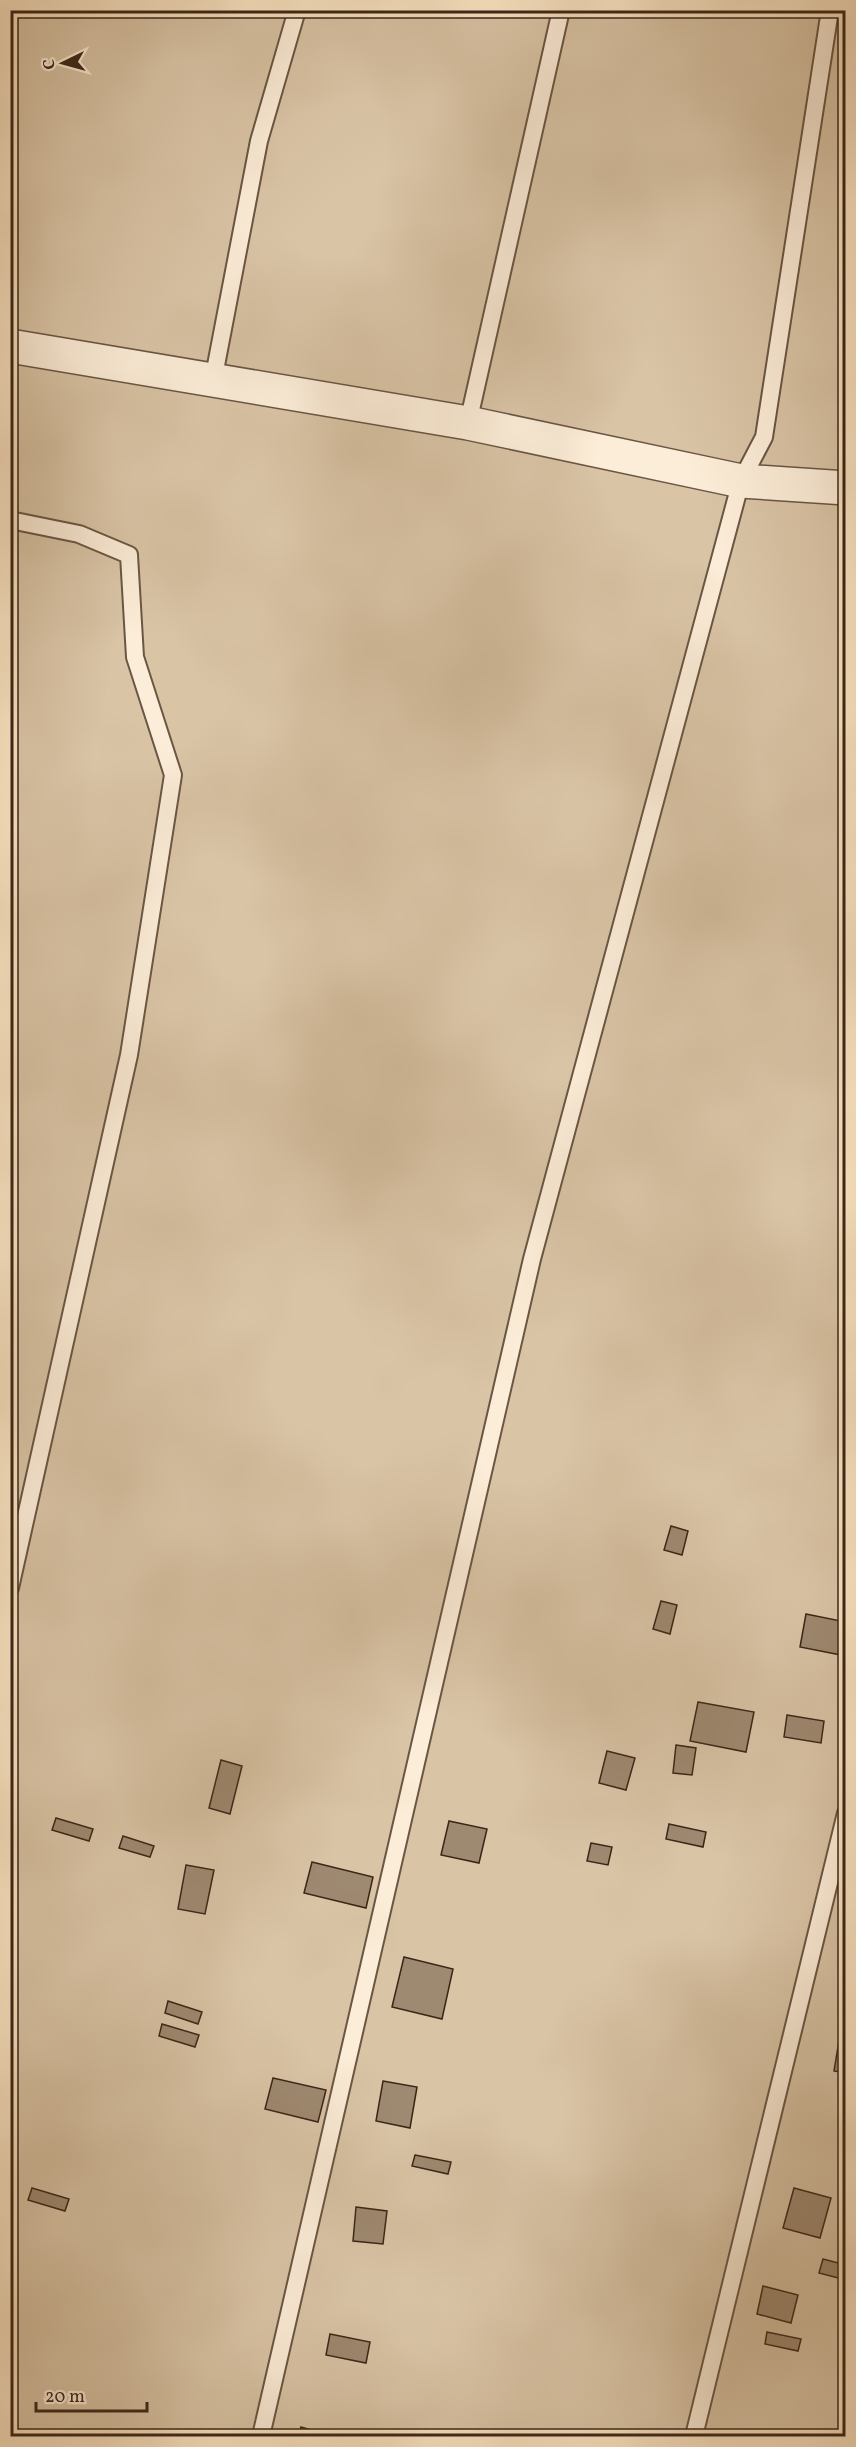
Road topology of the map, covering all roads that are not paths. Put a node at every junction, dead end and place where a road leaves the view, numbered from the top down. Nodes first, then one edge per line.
1 (297, 10) edge
2 (561, 10) edge
3 (830, 10) edge
4 (10, 346) edge
5 (213, 381) junction
6 (468, 423) junction
7 (741, 481) junction
8 (846, 488) edge
9 (10, 520) edge
10 (10, 1588) edge
11 (846, 1813) edge
12 (261, 2436) edge
13 (694, 2436) edge

1 - 5 lane
2 - 6 lane
3 - 7 lane
4 - 5 street
5 - 6 street
6 - 7 street
7 - 8 street
7 - 12 lane
9 - 10 lane
11 - 13 lane

